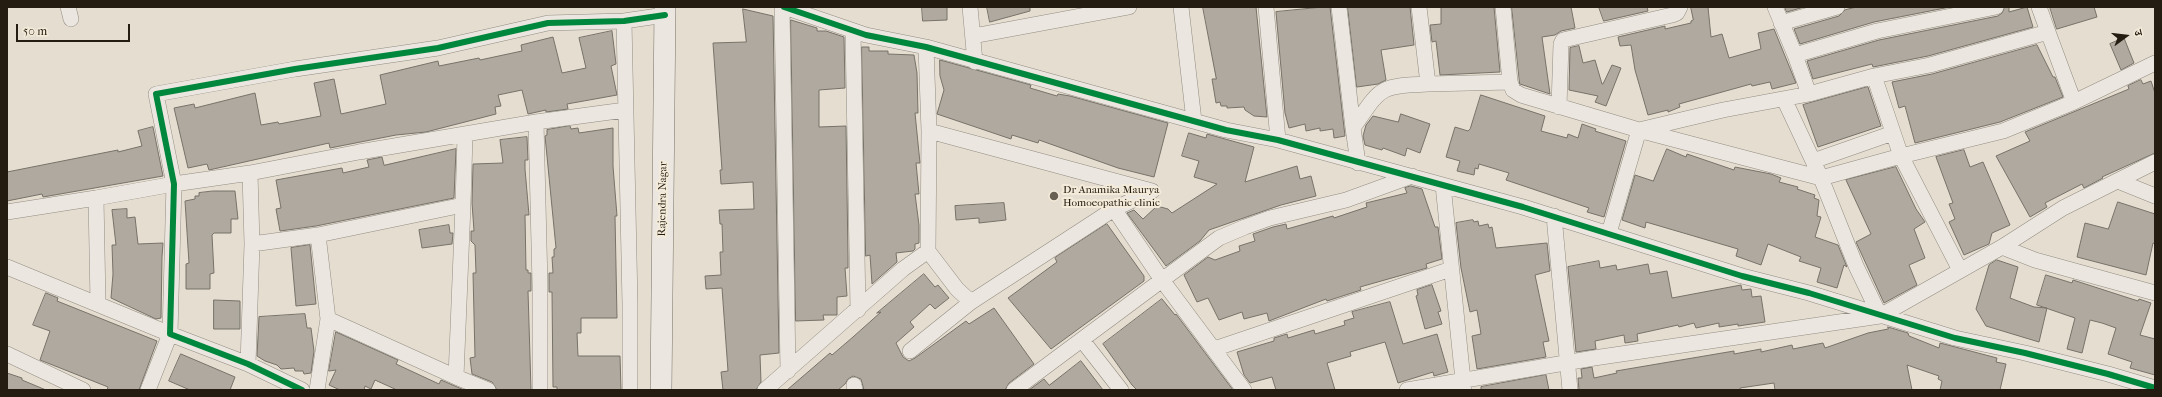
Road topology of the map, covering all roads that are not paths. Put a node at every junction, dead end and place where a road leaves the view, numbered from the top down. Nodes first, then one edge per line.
1 (783, 7) edge
2 (970, 7) edge
3 (1129, 7) edge
4 (1181, 7) edge
5 (1266, 7) edge
6 (1339, 7) edge
7 (1419, 7) edge
8 (1503, 7) edge
9 (1680, 7) edge
10 (1775, 7) edge
11 (1837, 7) edge
12 (1996, 7) edge
13 (2039, 7) edge
14 (665, 11) edge
15 (624, 21) junction
16 (1781, 23) junction
17 (853, 31) junction
18 (2048, 32) junction
19 (973, 36) junction
20 (926, 47) junction
21 (1795, 55) junction
22 (975, 62) junction
23 (2155, 63) edge
24 (1874, 76) junction
25 (1510, 82) junction
26 (1428, 84) junction
27 (1809, 94) junction
28 (1784, 99) junction
29 (2074, 102) junction
30 (1559, 107) junction
31 (625, 110) junction
32 (536, 122) junction
33 (1194, 122) junction
34 (1353, 128) junction
35 (1639, 130) junction
36 (929, 131) junction
37 (1893, 133) junction
38 (465, 135) junction
39 (1278, 140) junction
40 (1901, 156) junction
41 (1813, 161) junction
42 (2155, 162) edge
43 (1358, 163) junction
44 (250, 173) junction
45 (1412, 176) junction
46 (1821, 178) junction
47 (2118, 181) junction
48 (174, 184) junction
49 (1443, 184) junction
50 (2155, 196) edge
51 (96, 198) junction
52 (463, 205) junction
53 (1114, 209) junction
54 (7, 212) edge
55 (1554, 216) junction
56 (1609, 233) junction
57 (318, 235) junction
58 (252, 244) junction
59 (2002, 247) junction
60 (928, 251) junction
61 (7, 267) edge
62 (1451, 269) junction
63 (1960, 270) junction
64 (1162, 280) junction
65 (2155, 293) edge
66 (971, 302) junction
67 (98, 303) junction
68 (858, 310) junction
69 (1880, 316) junction
70 (328, 319) junction
71 (170, 334) junction
72 (1082, 340) junction
73 (1214, 349) junction
74 (910, 351) dead end
75 (7, 354) edge
76 (1566, 363) junction
77 (248, 364) junction
78 (788, 371) junction
79 (456, 377) junction
80 (1463, 385) edge
81 (2155, 388) edge
82 (83, 390) edge
83 (148, 390) edge
84 (302, 390) edge
85 (317, 390) edge
86 (488, 390) edge
87 (540, 390) edge
88 (630, 390) edge
89 (661, 390) edge
90 (765, 390) edge
91 (1014, 390) edge
92 (1121, 390) edge
93 (1244, 390) edge
94 (1407, 390) edge
95 (1570, 390) edge

1 - 17 street
1 - 78 street
2 - 19 street
3 - 19 street
4 - 33 street
5 - 39 street
6 - 34 street
7 - 26 street
8 - 25 street
9 - 30 street
10 - 16 street
11 - 16 street
12 - 21 street
13 - 18 street
14 - 15 street
14 - 89 street, Rajendra Nagar
15 - 31 street
15 - 48 street
16 - 21 street
17 - 20 street
17 - 68 street
18 - 24 street
18 - 29 street
19 - 22 street
20 - 22 street
20 - 36 street
21 - 27 street
22 - 33 street
23 - 29 street
24 - 27 street
24 - 37 street
25 - 26 street
25 - 30 street
26 - 34 street
27 - 28 street
28 - 35 street
28 - 41 street
29 - 40 street
30 - 35 street
31 - 32 street
31 - 88 street
32 - 38 street
32 - 87 street
33 - 39 street
34 - 43 street
35 - 46 street
35 - 56 street
36 - 53 street
36 - 60 street
37 - 40 street
37 - 41 street
38 - 44 street
38 - 52 street
39 - 43 street
40 - 46 street
40 - 63 street
41 - 46 street
42 - 47 street
43 - 45 street
44 - 48 street
44 - 58 street
45 - 49 street
45 - 64 street
46 - 69 street
47 - 50 street
47 - 59 street
48 - 51 street
48 - 71 street
49 - 55 street
49 - 62 street
51 - 54 street
51 - 67 street
52 - 57 street
52 - 79 street
53 - 64 street
53 - 66 street
55 - 56 street
55 - 76 street
56 - 69 street
57 - 58 street
57 - 70 street
58 - 77 street
59 - 63 street
59 - 65 street
60 - 66 street
60 - 68 street
61 - 67 street
62 - 73 street
62 - 80 street
63 - 69 street
64 - 72 street
64 - 73 street
66 - 74 street
67 - 71 street
68 - 78 street
69 - 76 street
69 - 81 street
70 - 79 street
70 - 85 street
71 - 77 street
71 - 83 street
72 - 91 street
72 - 92 street
73 - 93 street
75 - 82 street
76 - 80 street
76 - 95 street
77 - 84 street
78 - 90 street
79 - 86 street
80 - 94 street

